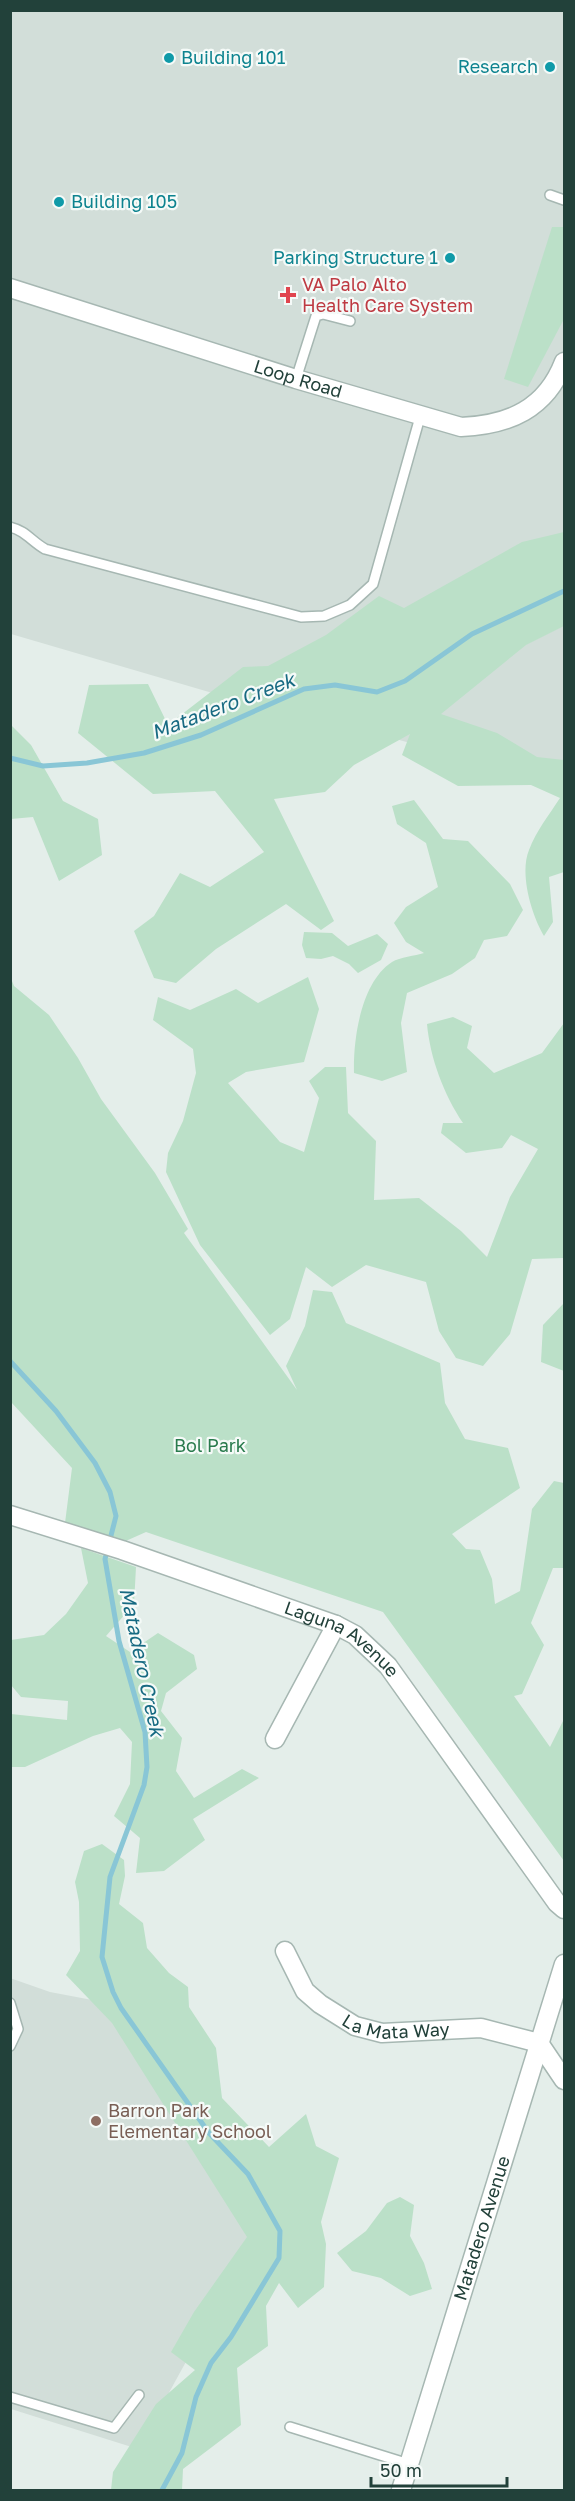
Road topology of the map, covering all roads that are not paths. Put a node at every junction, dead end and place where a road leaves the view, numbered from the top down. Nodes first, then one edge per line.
1 (550, 195) dead end
2 (564, 200) edge
3 (10, 288) edge
4 (350, 321) dead end
5 (564, 362) edge
6 (296, 380) junction
7 (420, 417) junction
8 (10, 527) edge
9 (10, 1515) edge
10 (336, 1625) junction
11 (275, 1739) dead end
12 (564, 1909) edge
13 (285, 1951) dead end
14 (564, 1964) edge
15 (10, 2003) edge
16 (539, 2043) junction
17 (10, 2046) edge
18 (564, 2079) edge
19 (139, 2395) dead end
20 (10, 2397) edge
21 (290, 2427) dead end
22 (409, 2464) junction
23 (401, 2490) edge

1 - 2 lane
3 - 6 street, Loop Road
4 - 6 lane
5 - 7 street, Loop Road
6 - 7 street, Loop Road
7 - 8 lane
9 - 10 street, Laguna Avenue
10 - 11 street
10 - 12 street, Laguna Avenue
13 - 16 street, La Mata Way
14 - 16 street, Matadero Avenue
15 - 17 lane
16 - 18 street
16 - 22 street, Matadero Avenue
19 - 20 lane
21 - 22 lane
22 - 23 street, Matadero Avenue

